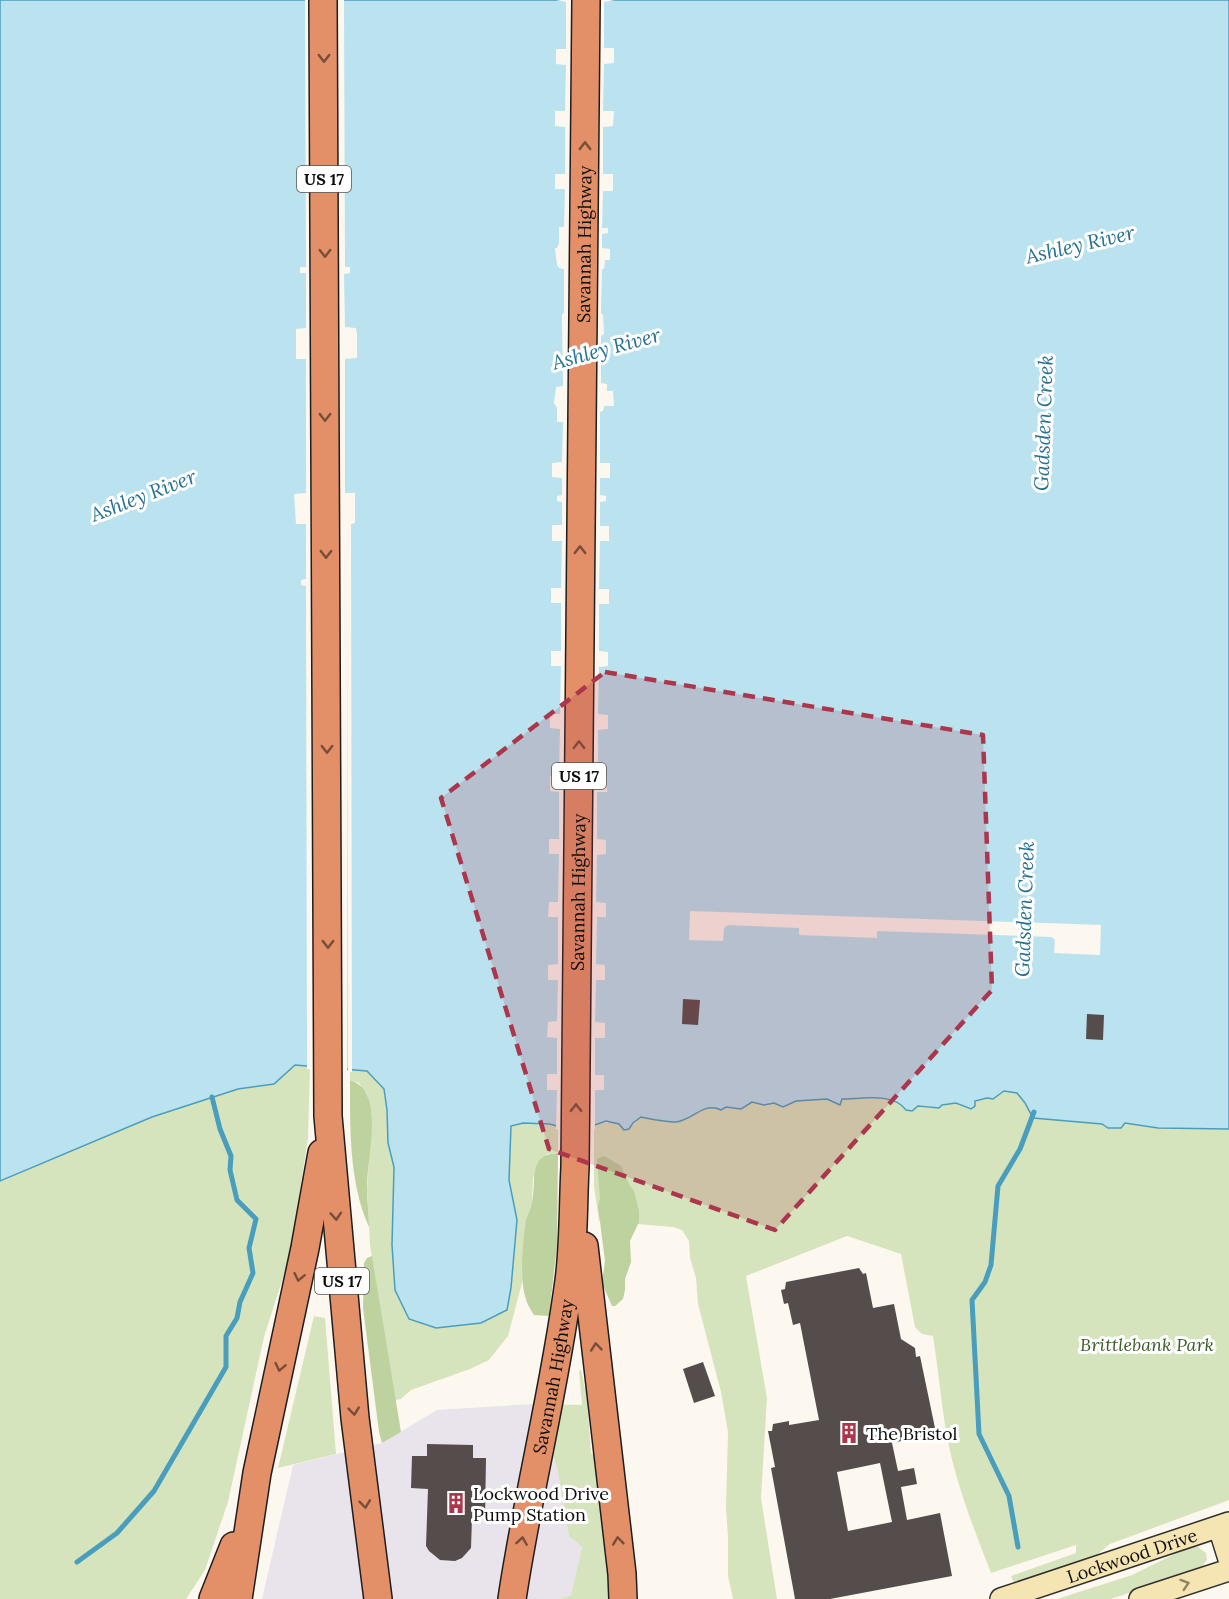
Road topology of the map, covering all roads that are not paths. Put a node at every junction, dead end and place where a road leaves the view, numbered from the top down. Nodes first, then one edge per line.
1 (323, 0) edge
2 (586, 0) edge
3 (328, 1109) junction
4 (575, 1167) junction
5 (257, 1473) junction
6 (1224, 1525) edge
7 (1229, 1558) edge
8 (1229, 1570) edge
9 (213, 1599) edge
10 (238, 1599) edge
11 (378, 1599) edge
12 (512, 1599) edge
13 (623, 1599) edge
14 (1001, 1599) edge
15 (1140, 1599) edge

1 -> 3 highway, US 17
4 -> 2 highway, Savannah Highway / US 17
3 -> 5 highway
3 -> 11 highway, US 17
12 -> 4 highway, Savannah Highway / US 17
13 -> 4 highway
5 - 9 highway
5 - 10 highway
6 - 7 main road
6 - 14 main road, Lockwood Drive
15 -> 8 main road

